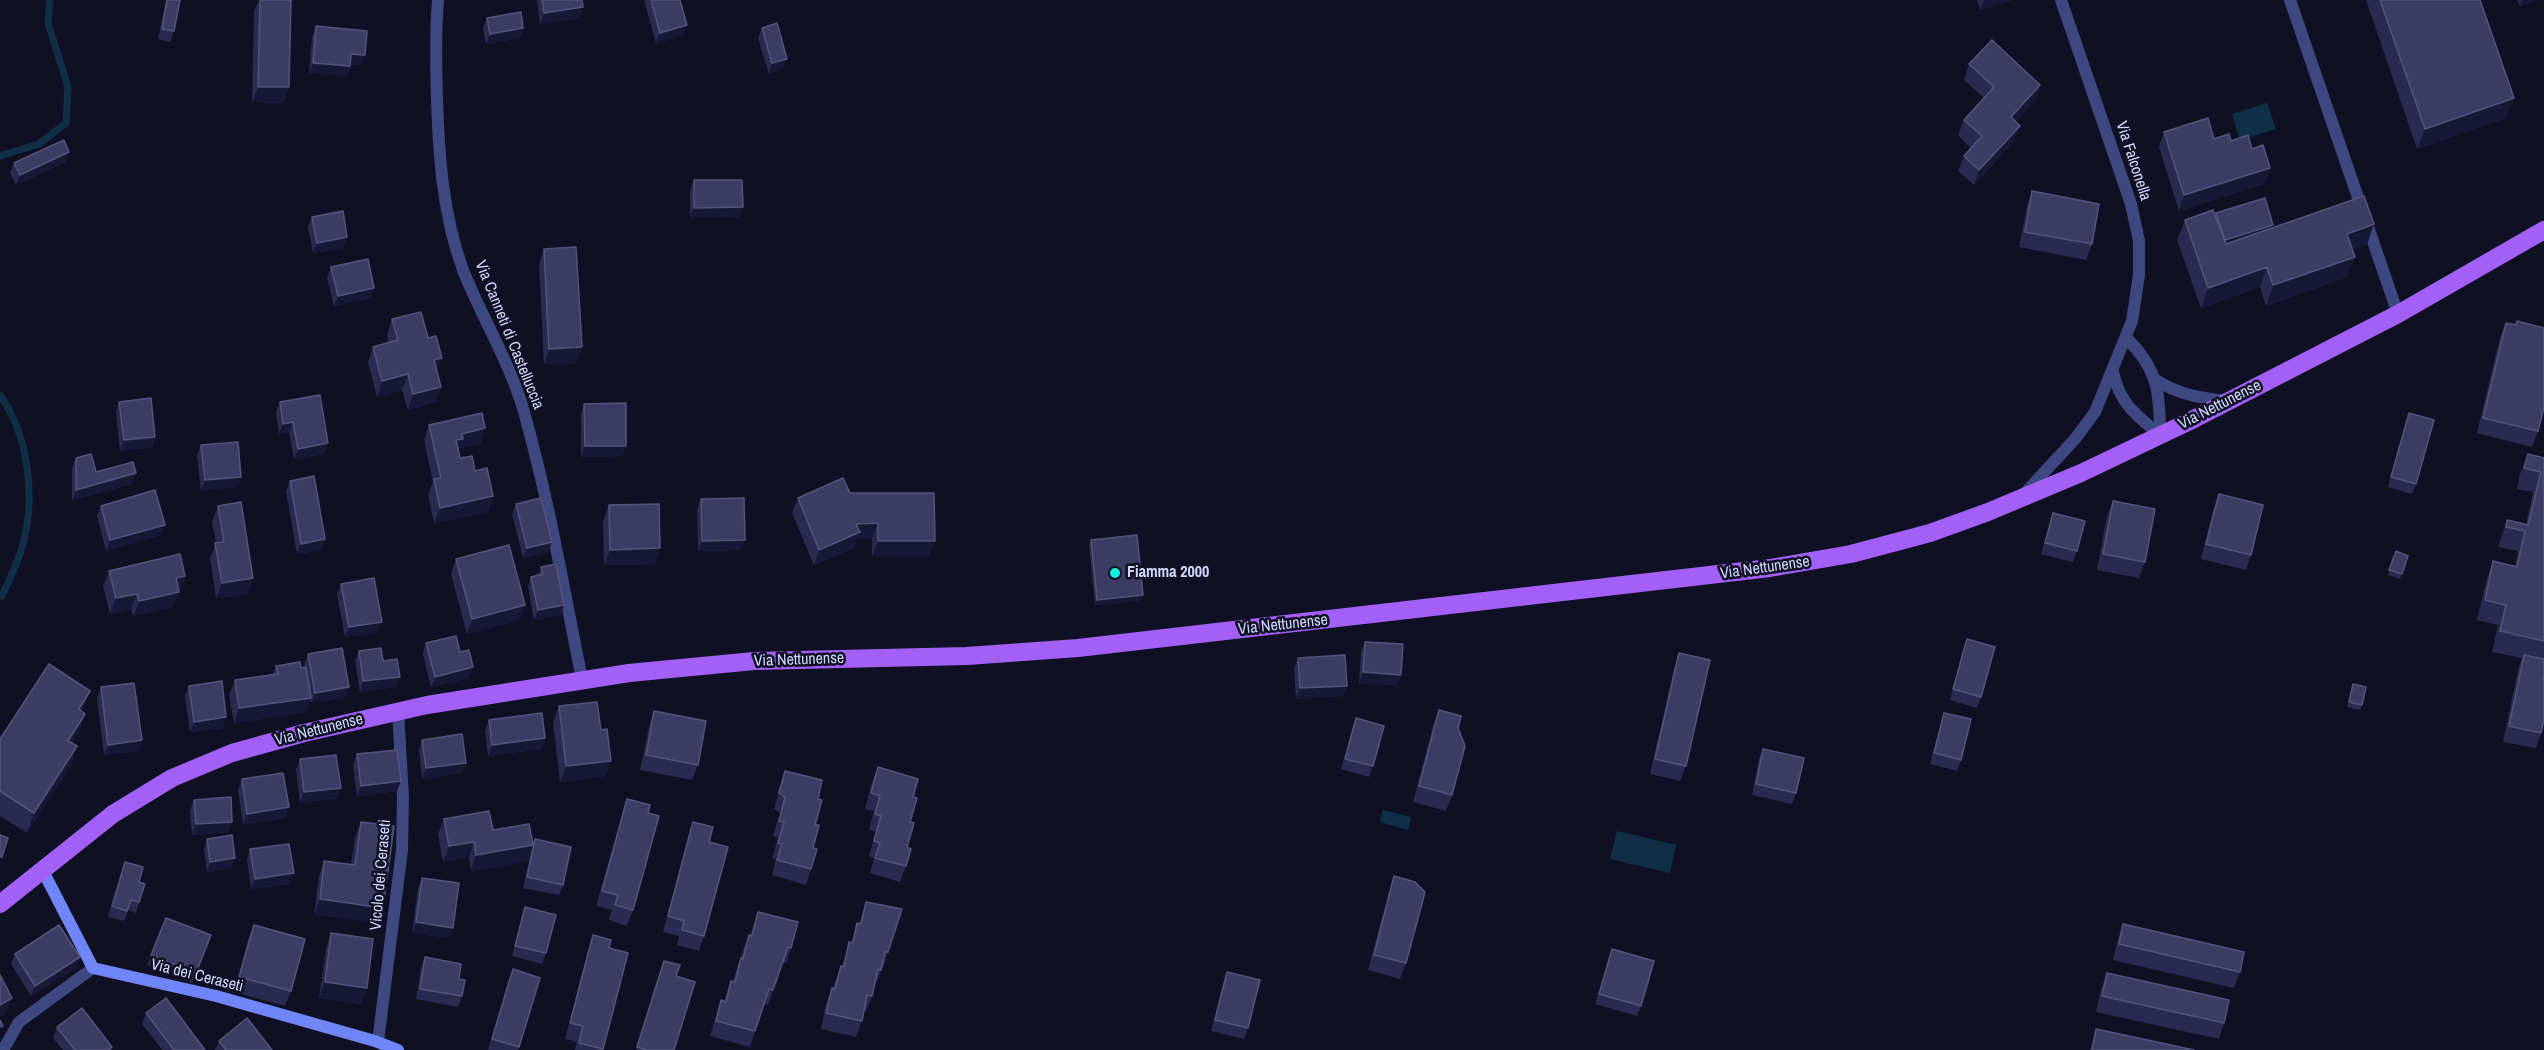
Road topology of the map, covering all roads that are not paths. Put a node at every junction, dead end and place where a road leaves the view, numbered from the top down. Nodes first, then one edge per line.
1 (438, 0) edge
2 (2061, 0) edge
3 (2290, 0) edge
4 (2544, 230) edge
5 (2398, 314) junction
6 (2126, 338) junction
7 (2113, 372) junction
8 (2157, 380) junction
9 (2228, 401) junction
10 (2160, 435) junction
11 (2018, 500) junction
12 (582, 680) junction
13 (398, 711) junction
14 (43, 871) junction
15 (0, 904) edge
16 (93, 968) junction
17 (378, 1042) junction
18 (3, 1050) edge
19 (398, 1050) edge

1 - 12 street, Via Canneti di Castelluccia
2 - 6 street, Via Falconella
3 - 5 street
4 - 5 main road, Via Nettunense
5 - 9 main road, Via Nettunense
6 - 7 street, Via Falconella
6 - 8 street
7 - 10 street
7 - 11 street, Via Falconella
8 - 9 street
8 - 10 street
9 - 10 main road, Via Nettunense
10 - 11 main road, Via Nettunense
11 - 12 main road, Via Nettunense
12 - 13 main road, Via Nettunense
13 - 14 main road, Via Nettunense
13 - 17 street, Vicolo dei Ceraseti
14 - 15 main road, Via Nettunense
14 - 16 street
16 - 17 street, Via dei Ceraseti
16 - 18 street
17 - 19 street, Via dei Ceraseti

